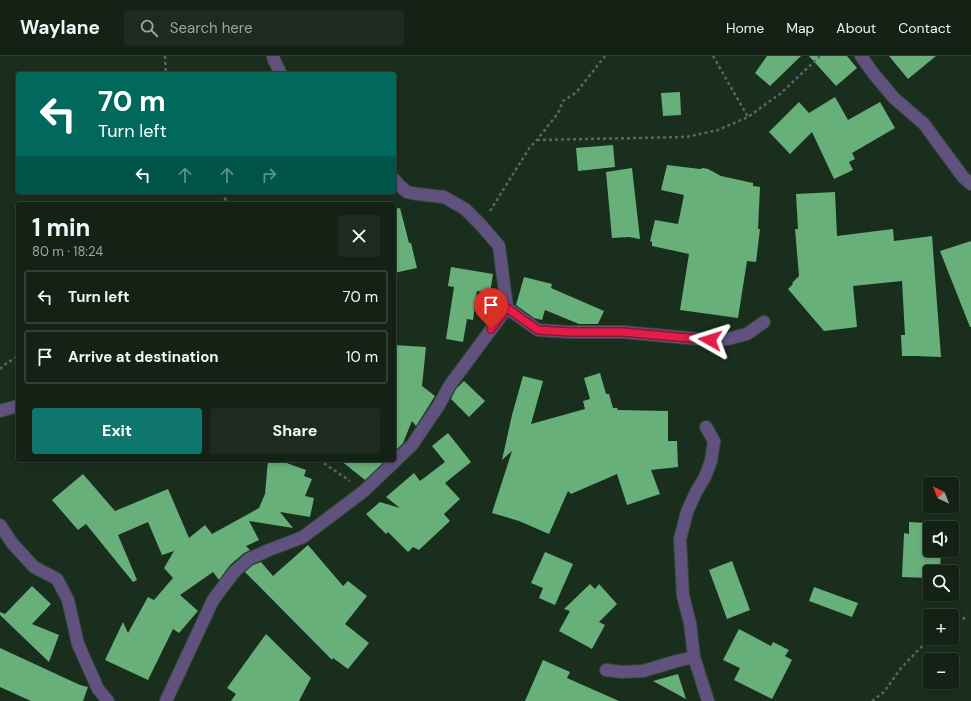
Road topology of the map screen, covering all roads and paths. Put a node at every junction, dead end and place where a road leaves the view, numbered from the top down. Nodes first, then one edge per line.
1 (166, 56) edge
2 (273, 56) edge
3 (605, 56) edge
4 (713, 56) edge
5 (820, 56) edge
6 (861, 56) edge
7 (166, 72) edge
8 (280, 72) edge
9 (748, 117) junction
10 (537, 140) junction
11 (396, 181) edge
12 (971, 184) edge
13 (482, 225) junction
14 (507, 308) junction
15 (764, 322) dead end
16 (16, 357) edge
17 (0, 369) edge
18 (16, 407) edge
19 (0, 411) edge
20 (706, 427) dead end
21 (396, 461) edge
22 (322, 462) edge
23 (395, 462) edge
24 (364, 491) junction
25 (0, 525) edge
26 (968, 616) dead end
27 (959, 621) edge
28 (923, 645) edge
29 (694, 657) junction
30 (606, 670) dead end
31 (108, 701) edge
32 (166, 701) edge
33 (708, 701) edge
34 (872, 701) edge

1 - 7 path
2 - 8 street
3 - 10 path
4 - 9 path
5 - 9 path
6 - 12 street
9 - 10 path
10 - 13 path
11 - 13 street
13 - 14 street
14 - 15 street
14 - 21 street
16 - 17 path
18 - 19 street
20 - 29 street
22 - 24 path
23 - 24 street
24 - 32 street
25 - 31 street
26 - 27 path
28 - 34 path
29 - 30 street
29 - 33 street

